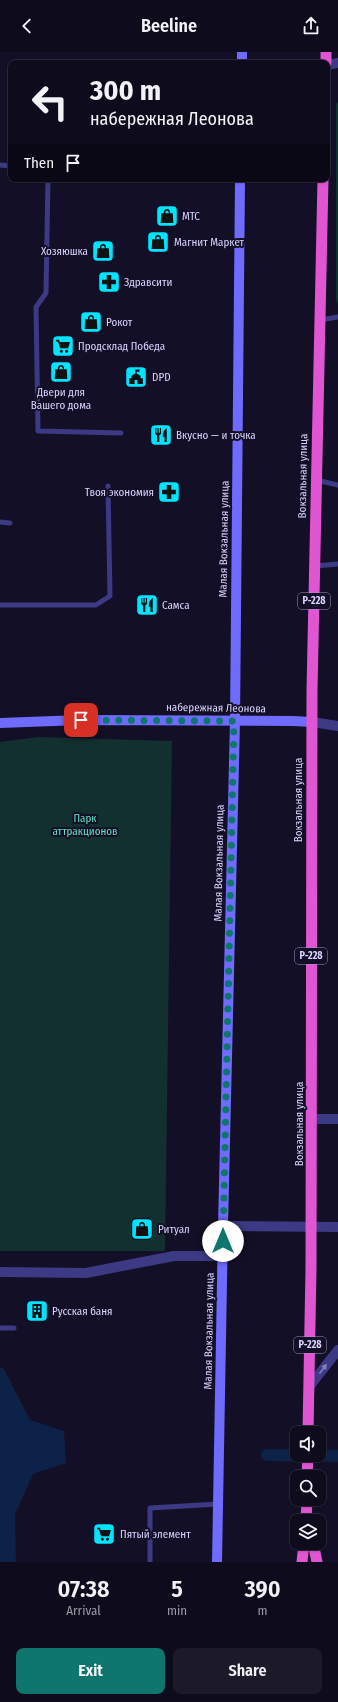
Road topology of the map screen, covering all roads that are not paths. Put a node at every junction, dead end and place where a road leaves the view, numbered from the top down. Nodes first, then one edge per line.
1 (48, 182) edge
2 (240, 182) edge
3 (323, 182) edge
4 (338, 317) edge
5 (320, 320) junction
6 (121, 433) dead end
7 (316, 480) junction
8 (338, 485) edge
9 (108, 486) dead end
10 (0, 522) edge
11 (10, 522) dead end
12 (338, 564) edge
13 (315, 566) junction
14 (0, 605) edge
15 (234, 721) junction
16 (312, 722) junction
17 (0, 724) edge
18 (338, 726) edge
19 (312, 1119) junction
20 (338, 1119) edge
21 (223, 1226) junction
22 (338, 1227) edge
23 (223, 1256) junction
24 (0, 1272) edge
25 (0, 1328) edge
26 (14, 1328) dead end
27 (338, 1350) edge
28 (309, 1387) junction
29 (308, 1426) edge
30 (218, 1504) junction
31 (303, 1550) edge
32 (315, 1550) edge
33 (150, 1562) edge
34 (218, 1562) edge
35 (302, 1562) edge
36 (317, 1562) edge

1 - 6 lane
2 - 15 main road, Малая Вокзальная улица
3 - 5 highway, Вокзальная улица / Р-228
4 - 5 lane
5 - 7 highway, Вокзальная улица / Р-228
7 - 8 lane
7 - 13 highway, Вокзальная улица / Р-228
9 - 14 lane
10 - 11 lane
12 - 13 lane
13 - 16 highway, Вокзальная улица / Р-228
15 - 16 main road, набережная Леонова
15 - 17 main road, набережная Леонова
15 - 21 main road, Малая Вокзальная улица
16 - 18 street
16 - 19 highway, Вокзальная улица / Р-228
19 - 20 street
19 - 28 highway, Вокзальная улица / Р-228
21 - 22 street
21 - 23 main road, Малая Вокзальная улица
23 - 24 street
23 - 30 main road, Малая Вокзальная улица
25 - 26 lane
28 -> 27 street
28 - 29 highway, Вокзальная улица / Р-228
30 - 33 lane
30 - 34 main road, Малая Вокзальная улица
31 - 35 highway
32 - 36 highway

